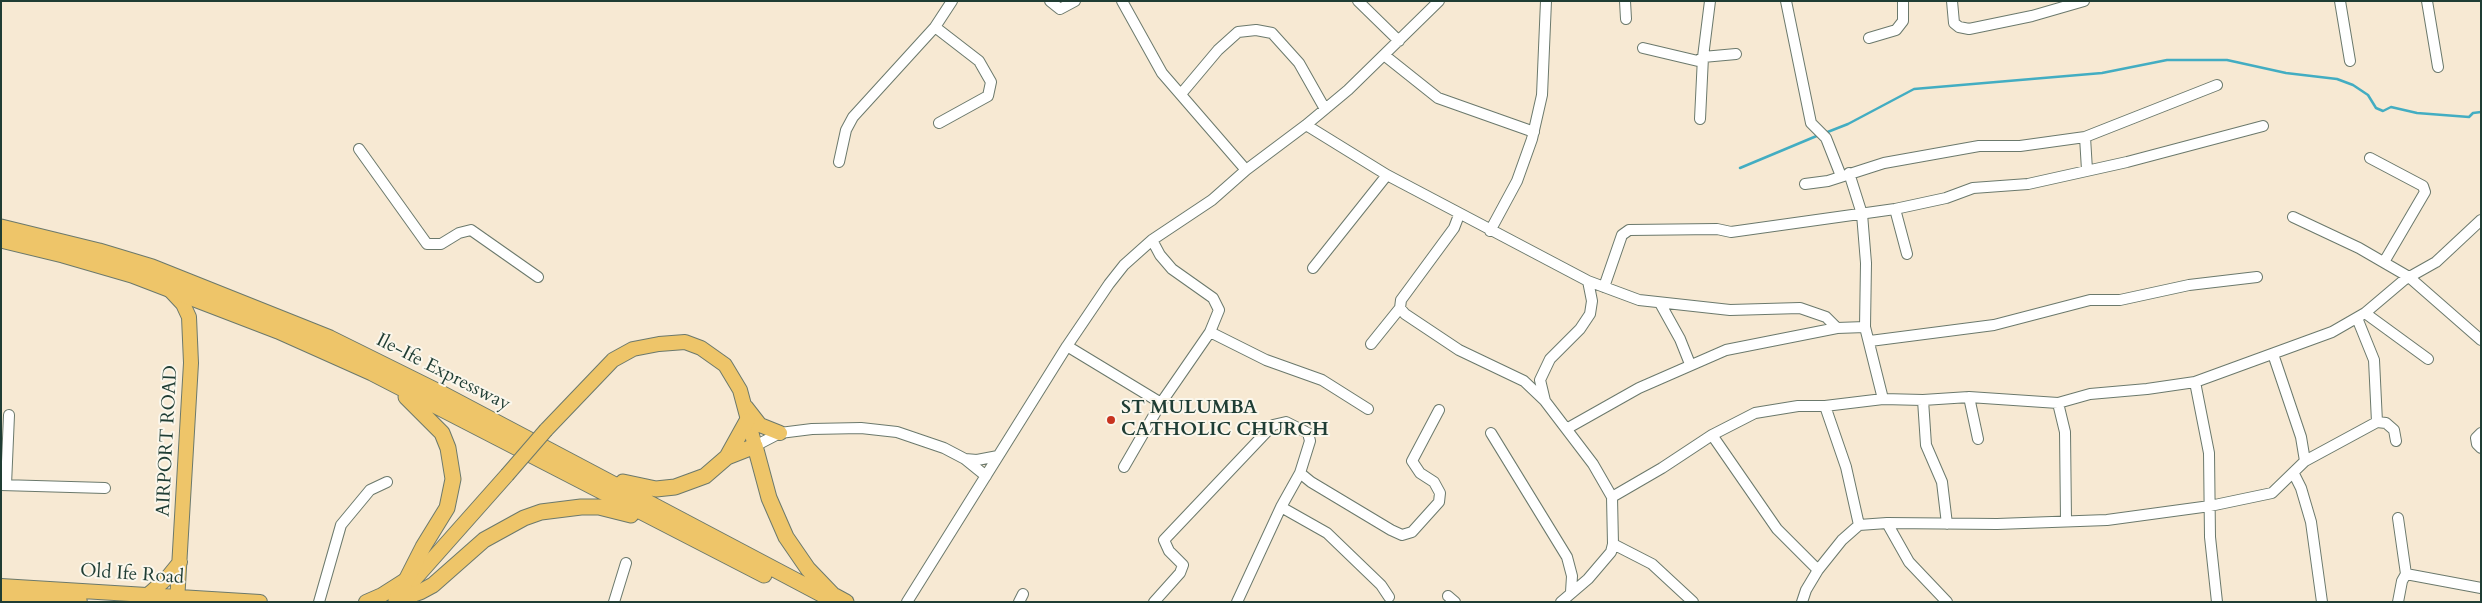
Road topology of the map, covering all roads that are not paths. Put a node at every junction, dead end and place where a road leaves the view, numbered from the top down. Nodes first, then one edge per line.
1 (952, 1) edge
2 (1050, 1) edge
3 (1075, 1) edge
4 (1122, 1) edge
5 (1358, 1) edge
6 (1439, 1) edge
7 (1546, 1) edge
8 (1626, 1) edge
9 (1710, 1) edge
10 (1786, 1) edge
11 (1903, 1) edge
12 (1952, 1) edge
13 (2084, 1) edge
14 (2340, 1) edge
15 (2427, 1) edge
16 (1626, 19) dead end
17 (935, 27) junction
18 (1869, 38) dead end
19 (1399, 41) junction
20 (1643, 48) dead end
21 (1736, 54) dead end
22 (1384, 55) junction
23 (1703, 57) junction
24 (2350, 61) dead end
25 (2438, 67) dead end
26 (2217, 85) dead end
27 (1181, 94) junction
28 (1325, 109) junction
29 (1700, 119) dead end
30 (940, 123) dead end
31 (1306, 125) junction
32 (2263, 126) dead end
33 (1534, 132) junction
34 (2084, 137) junction
35 (359, 149) dead end
36 (2370, 158) dead end
37 (839, 162) dead end
38 (1246, 170) junction
39 (2087, 170) junction
40 (1387, 175) junction
41 (1845, 175) junction
42 (1805, 184) dead end
43 (1895, 209) junction
44 (1862, 214) junction
45 (1459, 215) junction
46 (2293, 217) dead end
47 (2481, 220) edge
48 (1, 227) edge
49 (1490, 231) junction
50 (1, 240) edge
51 (1152, 240) junction
52 (1907, 254) dead end
53 (2384, 262) junction
54 (1313, 268) dead end
55 (538, 277) dead end
56 (2257, 277) dead end
57 (2409, 277) junction
58 (1588, 281) junction
59 (1604, 287) junction
60 (168, 288) junction
61 (1660, 303) junction
62 (1400, 308) junction
63 (2361, 316) junction
64 (1865, 327) junction
65 (1837, 328) junction
66 (1210, 332) junction
67 (2481, 340) edge
68 (1870, 341) junction
69 (1371, 344) dead end
70 (1067, 346) junction
71 (2273, 354) junction
72 (2428, 359) dead end
73 (1690, 364) junction
74 (372, 373) junction
75 (1540, 380) junction
76 (1524, 381) junction
77 (2195, 382) junction
78 (1969, 397) junction
79 (1883, 399) junction
80 (1923, 400) junction
81 (1545, 401) junction
82 (743, 403) junction
83 (1161, 403) junction
84 (2058, 403) junction
85 (1826, 406) junction
86 (1368, 409) dead end
87 (1439, 410) dead end
88 (9, 415) dead end
89 (747, 421) junction
90 (2377, 422) junction
91 (1568, 428) junction
92 (780, 433) junction
93 (1491, 433) dead end
94 (2481, 433) edge
95 (1712, 435) junction
96 (1978, 439) dead end
97 (2396, 441) dead end
98 (754, 446) junction
99 (2481, 448) edge
100 (727, 456) junction
101 (998, 456) junction
102 (965, 459) junction
103 (2305, 461) junction
104 (1124, 467) dead end
105 (584, 468) junction
106 (1300, 474) junction
107 (2294, 474) junction
108 (986, 476) junction
109 (388, 482) dead end
110 (4, 485) edge
111 (105, 488) dead end
112 (1612, 497) junction
113 (2210, 506) junction
114 (1281, 507) junction
115 (2398, 518) dead end
116 (2066, 520) junction
117 (1887, 522) junction
118 (1947, 524) junction
119 (1859, 525) junction
120 (689, 537) junction
121 (1613, 544) junction
122 (180, 562) junction
123 (626, 563) dead end
124 (1818, 570) junction
125 (2406, 574) junction
126 (404, 581) junction
127 (1, 586) edge
128 (2481, 588) edge
129 (1571, 592) junction
130 (149, 594) junction
131 (420, 597) edge
132 (1389, 597) dead end
133 (1, 598) edge
134 (178, 599) edge
135 (841, 599) edge
136 (395, 601) edge
137 (80, 602) edge
138 (260, 602) edge
139 (319, 602) edge
140 (366, 602) edge
141 (614, 602) edge
142 (816, 602) edge
143 (907, 602) edge
144 (1154, 602) edge
145 (1238, 602) edge
146 (1561, 602) edge
147 (1693, 602) edge
148 (1802, 602) edge
149 (1947, 602) edge
150 (2217, 602) edge
151 (2322, 602) edge
152 (2398, 602) edge

1 - 17 street
2 - 3 street
4 - 27 street
5 - 19 street
6 - 19 street
7 - 33 street
8 - 16 street
9 - 23 street
10 - 41 street
11 - 18 street
12 - 13 street
14 - 24 street
15 - 25 street
17 - 30 street
17 - 37 street
19 - 22 street
20 - 23 street
21 - 23 street
22 - 28 street
22 - 33 street
23 - 29 street
26 - 34 street
27 - 28 street
27 - 38 street
28 - 31 street
31 - 38 street
31 - 40 street
32 - 39 street
33 - 49 street
34 - 39 street
34 - 41 street
35 - 55 street
36 - 53 street
38 - 51 street
39 - 43 street
40 - 45 street
40 - 54 street
41 - 42 street
41 - 44 street
43 - 44 street
43 - 52 street
44 - 59 street
44 - 64 street
45 - 49 street
45 - 62 street
46 - 53 street
47 - 57 street
48 - 105 highway, Ile-Ife Expressway
49 - 58 street
50 - 60 highway, Ile-Ife Expressway
51 - 66 street
51 - 70 street
53 - 57 street
56 - 68 street
57 - 63 street
57 - 67 street
58 - 59 street
58 - 75 street
59 - 61 street
60 - 74 highway, Ile-Ife Expressway
60 - 122 main road, AIRPORT ROAD
61 - 65 street
61 - 73 street
62 - 69 street
62 - 76 street
63 - 71 street
63 - 72 street
63 - 90 street
64 - 65 street
64 - 68 street
65 - 73 street
66 - 83 street
66 - 86 street
68 - 79 street
70 - 83 street
70 - 101 street
71 - 77 street
71 - 103 street
73 - 91 street
74 - 120 highway, Ile-Ife Expressway
74 - 126 highway
75 - 76 street
75 - 81 street
76 - 81 street
77 - 84 street
77 - 113 street
78 - 80 street
78 - 84 street
78 - 96 street
79 - 80 street
79 - 85 street
80 - 118 street
81 - 91 street
82 - 89 main road
82 - 92 main road
82 - 136 main road, bridge
83 - 104 street
84 - 116 street
85 - 95 street
85 - 119 street
87 - 106 street
88 - 110 street
89 - 98 main road
89 - 100 highway
90 - 97 street
90 - 103 street
91 - 112 street
92 - 98 street
92 - 102 street
93 - 129 street
94 - 99 street
95 - 112 street
95 - 124 street
98 - 100 highway
98 - 135 highway
100 - 105 highway
101 - 102 street
101 - 108 street
102 - 108 street
103 - 107 street
105 - 135 highway, Ile-Ife Expressway
106 - 114 street
106 - 144 street
107 - 113 street
107 - 151 street
108 - 143 street
109 - 139 street
110 - 111 street
112 - 121 street
113 - 116 street
113 - 150 street
114 - 132 street
114 - 145 street
115 - 125 street
116 - 118 street
117 - 118 street
117 - 119 street
117 - 149 street
119 - 124 street
120 - 131 highway
120 - 142 highway, Ile-Ife Expressway
121 - 129 street
121 - 147 street
122 - 130 main road
122 - 134 main road, AIRPORT ROAD
123 - 141 street
124 - 148 street
125 - 128 street
125 - 152 street
126 - 136 highway
126 - 140 main road
127 - 130 main road, Old Ife Road
129 - 146 street
130 - 134 main road, Old Ife Road
131 - 136 highway
133 - 137 main road, Old Ife Road
134 - 138 main road, Old Ife Road

